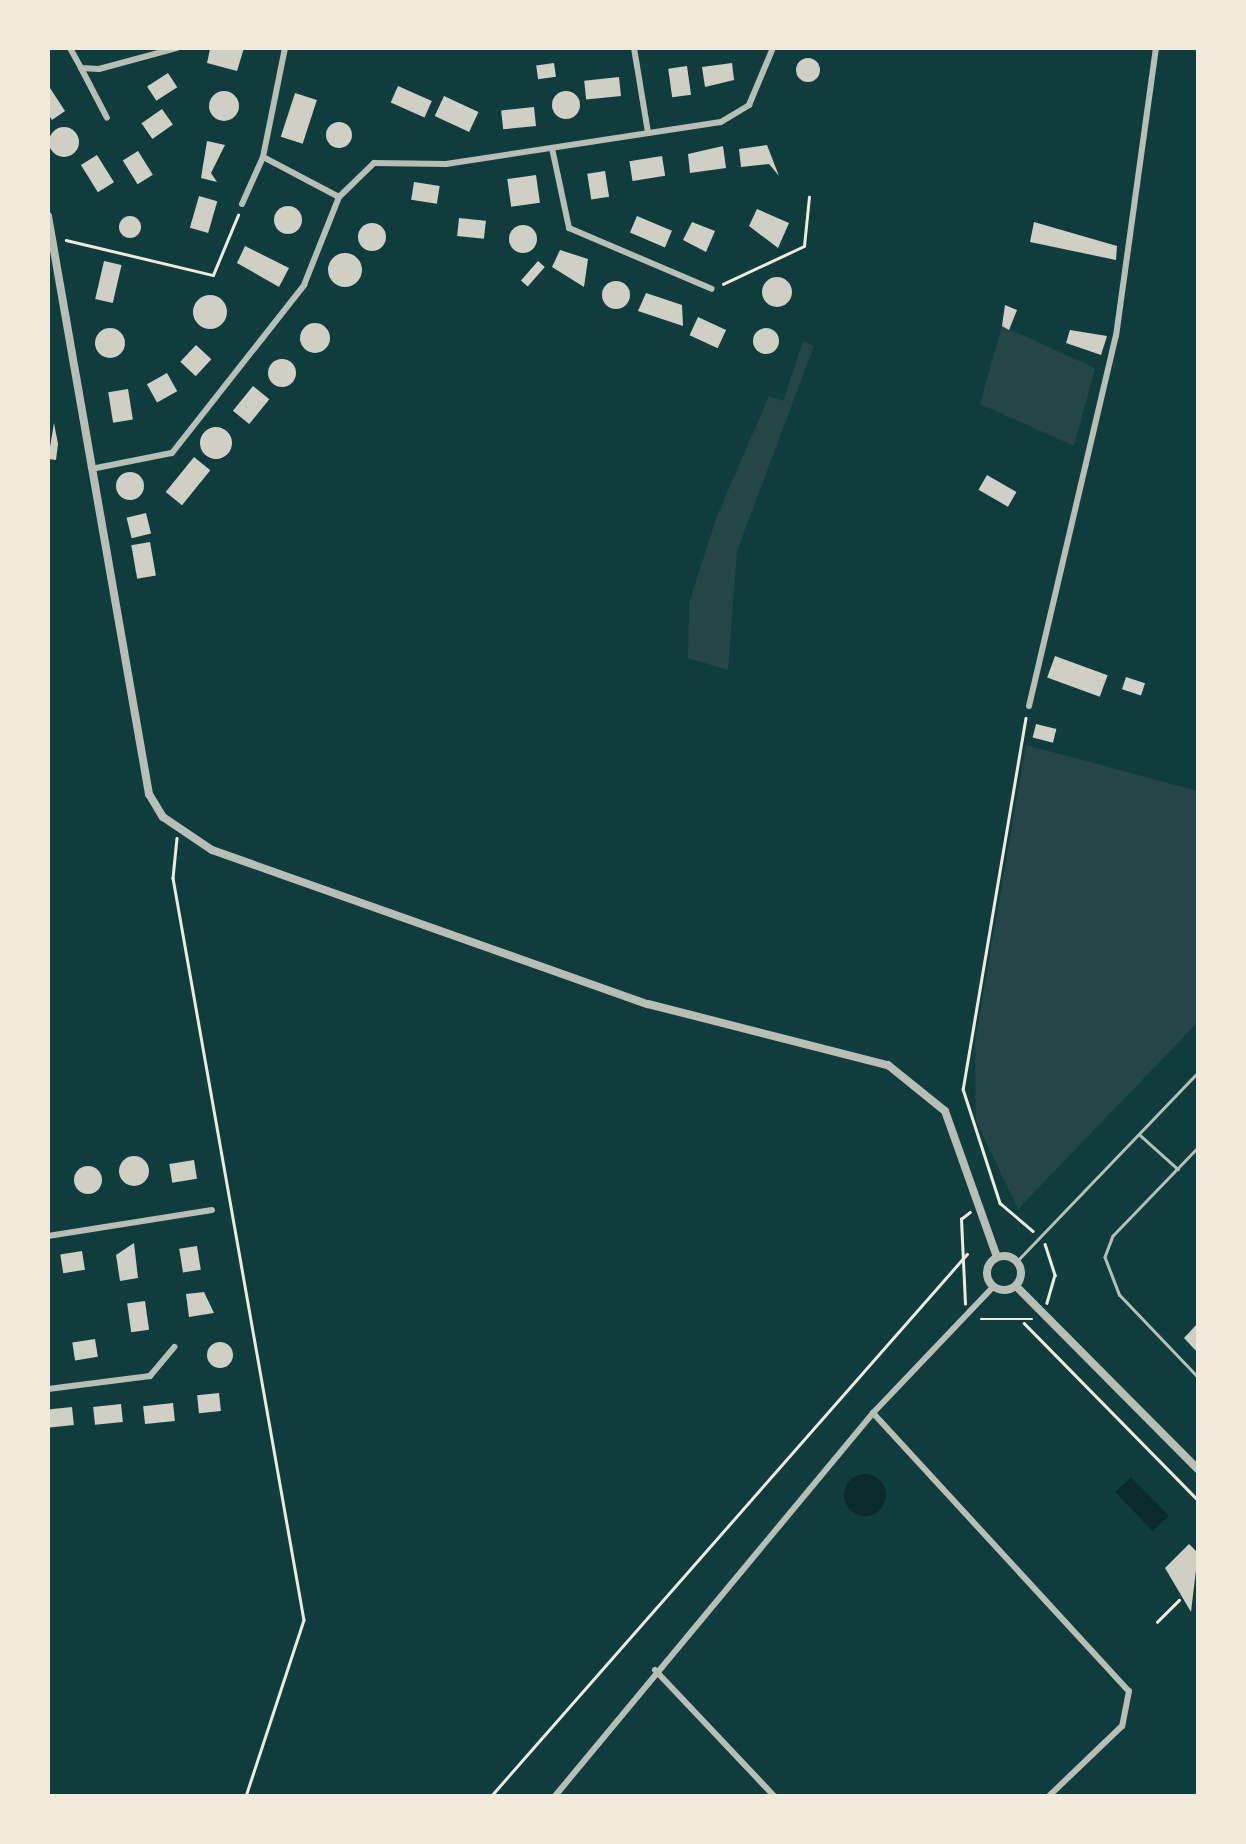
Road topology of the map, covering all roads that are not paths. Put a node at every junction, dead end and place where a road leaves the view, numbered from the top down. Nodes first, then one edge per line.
1 (70, 48) edge
2 (176, 48) edge
3 (285, 48) edge
4 (634, 48) edge
5 (773, 48) edge
6 (1156, 48) edge
7 (82, 68) junction
8 (107, 118) dead end
9 (648, 133) junction
10 (552, 148) junction
11 (263, 156) junction
12 (339, 197) junction
13 (242, 204) road end
14 (48, 216) edge
15 (712, 289) road end
16 (96, 468) junction
17 (1029, 706) road end
18 (1198, 1072) edge
19 (1139, 1134) junction
20 (1198, 1148) edge
21 (1178, 1169) junction
22 (212, 1210) dead end
23 (48, 1236) edge
24 (997, 1257) junction
25 (1017, 1261) junction
26 (1016, 1286) junction
27 (993, 1287) junction
28 (174, 1347) dead end
29 (1198, 1376) edge
30 (48, 1389) edge
31 (873, 1413) junction
32 (1198, 1469) edge
33 (656, 1670) junction
34 (555, 1796) edge
35 (774, 1796) edge
36 (1049, 1796) edge

1 - 7 street
2 - 7 street
3 - 11 street
4 - 9 street
5 - 9 street
6 - 17 street
7 - 8 street
9 - 10 street
10 - 12 street
10 - 15 street
11 - 12 street
11 - 13 street
12 - 16 street
14 - 16 street
16 - 24 street
18 - 19 lane
19 - 21 lane
19 - 25 lane
20 - 21 lane
21 - 29 lane
22 - 23 street
24 - 25 street
24 - 27 street
25 - 26 street
26 - 27 street
26 - 32 street
27 - 31 street
28 - 30 street
31 - 33 street
31 - 36 street
33 - 34 street
33 - 35 street

